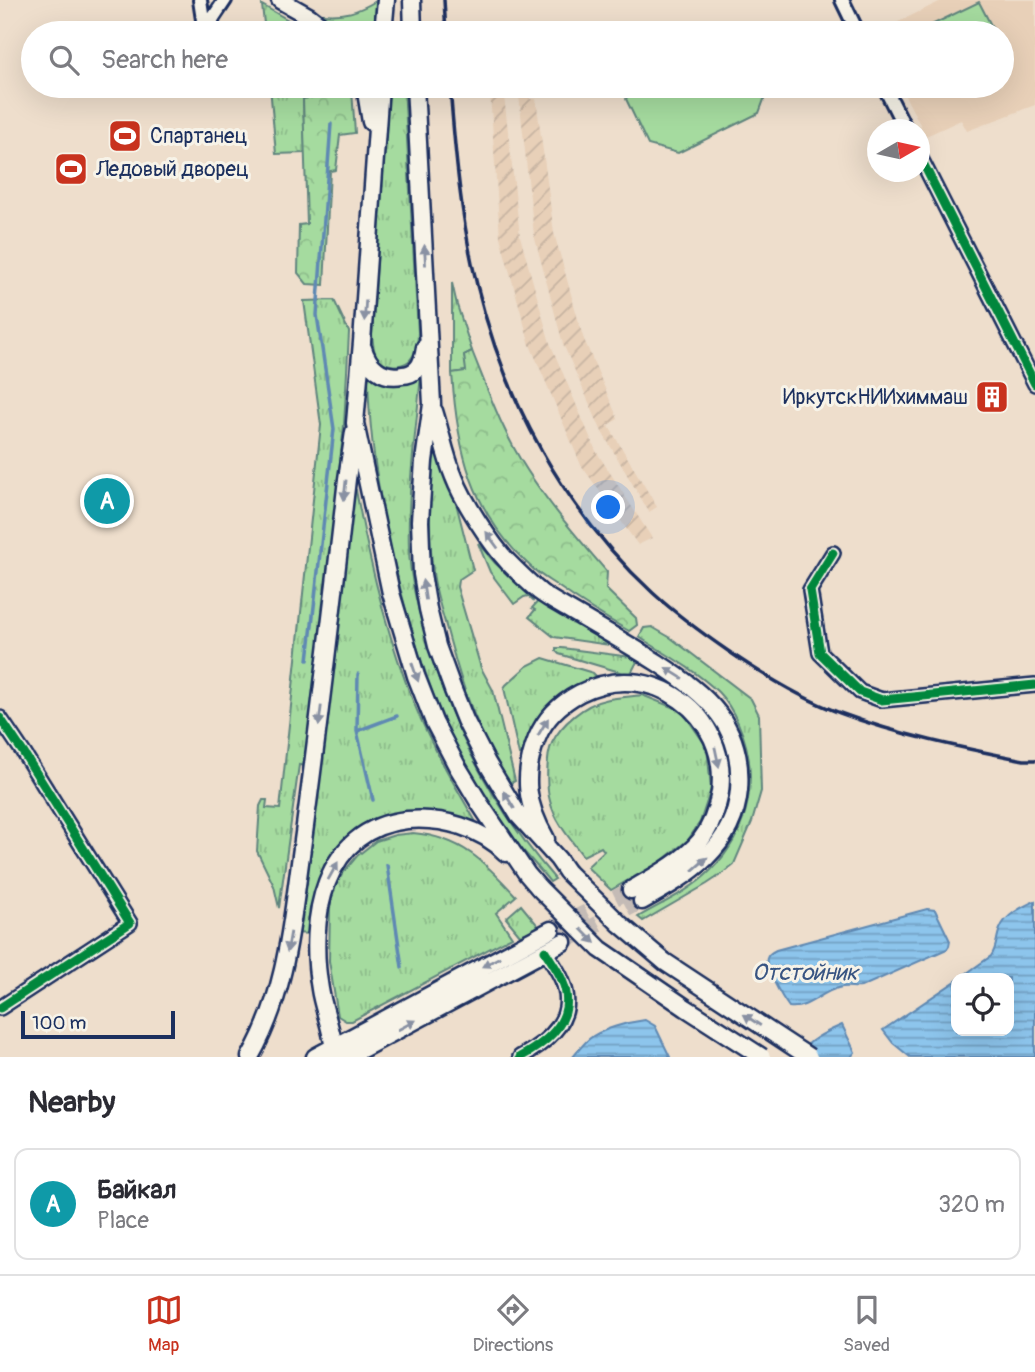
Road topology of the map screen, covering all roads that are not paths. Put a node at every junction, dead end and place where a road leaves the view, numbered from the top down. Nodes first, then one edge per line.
1 (200, 0) edge
2 (225, 0) edge
3 (280, 0) edge
4 (386, 0) edge
5 (412, 0) edge
6 (842, 0) edge
7 (204, 21) edge
8 (212, 21) edge
9 (315, 21) edge
10 (384, 21) edge
11 (413, 21) edge
12 (852, 21) edge
13 (367, 98) edge
14 (379, 98) edge
15 (416, 98) edge
16 (890, 98) edge
17 (900, 119) edge
18 (374, 169) junction
19 (930, 179) edge
20 (428, 324) junction
21 (362, 342) junction
22 (1035, 384) edge
23 (432, 404) junction
24 (355, 423) junction
25 (833, 553) dead end
26 (1035, 685) edge
27 (0, 718) edge
28 (562, 866) junction
29 (527, 874) junction
30 (545, 951) junction
31 (0, 1008) edge
32 (323, 1008) junction
33 (349, 1038) junction
34 (334, 1051) edge
35 (250, 1057) edge
36 (315, 1057) edge
37 (347, 1057) edge
38 (520, 1057) edge
39 (762, 1057) edge
40 (809, 1057) edge

1 - 7 street
2 - 8 street
3 - 9 main road
4 - 10 main road
5 - 11 main road
6 - 12 street
13 - 18 main road
14 - 18 main road
20 -> 15 main road
16 - 17 street
18 -> 21 main road
19 - 22 street
20 - 21 main road
20 - 23 main road
21 - 24 main road
28 -> 23 main road
28 -> 23 main road
24 -> 29 main road
24 -> 35 main road
25 - 26 street
27 - 31 street
40 -> 28 main road, bridge
32 -> 29 main road
29 -> 39 main road, bridge
30 -> 33 main road
37 -> 30 main road
30 - 38 street
32 - 33 main road
32 - 34 main road
33 - 34 main road
34 - 36 main road

